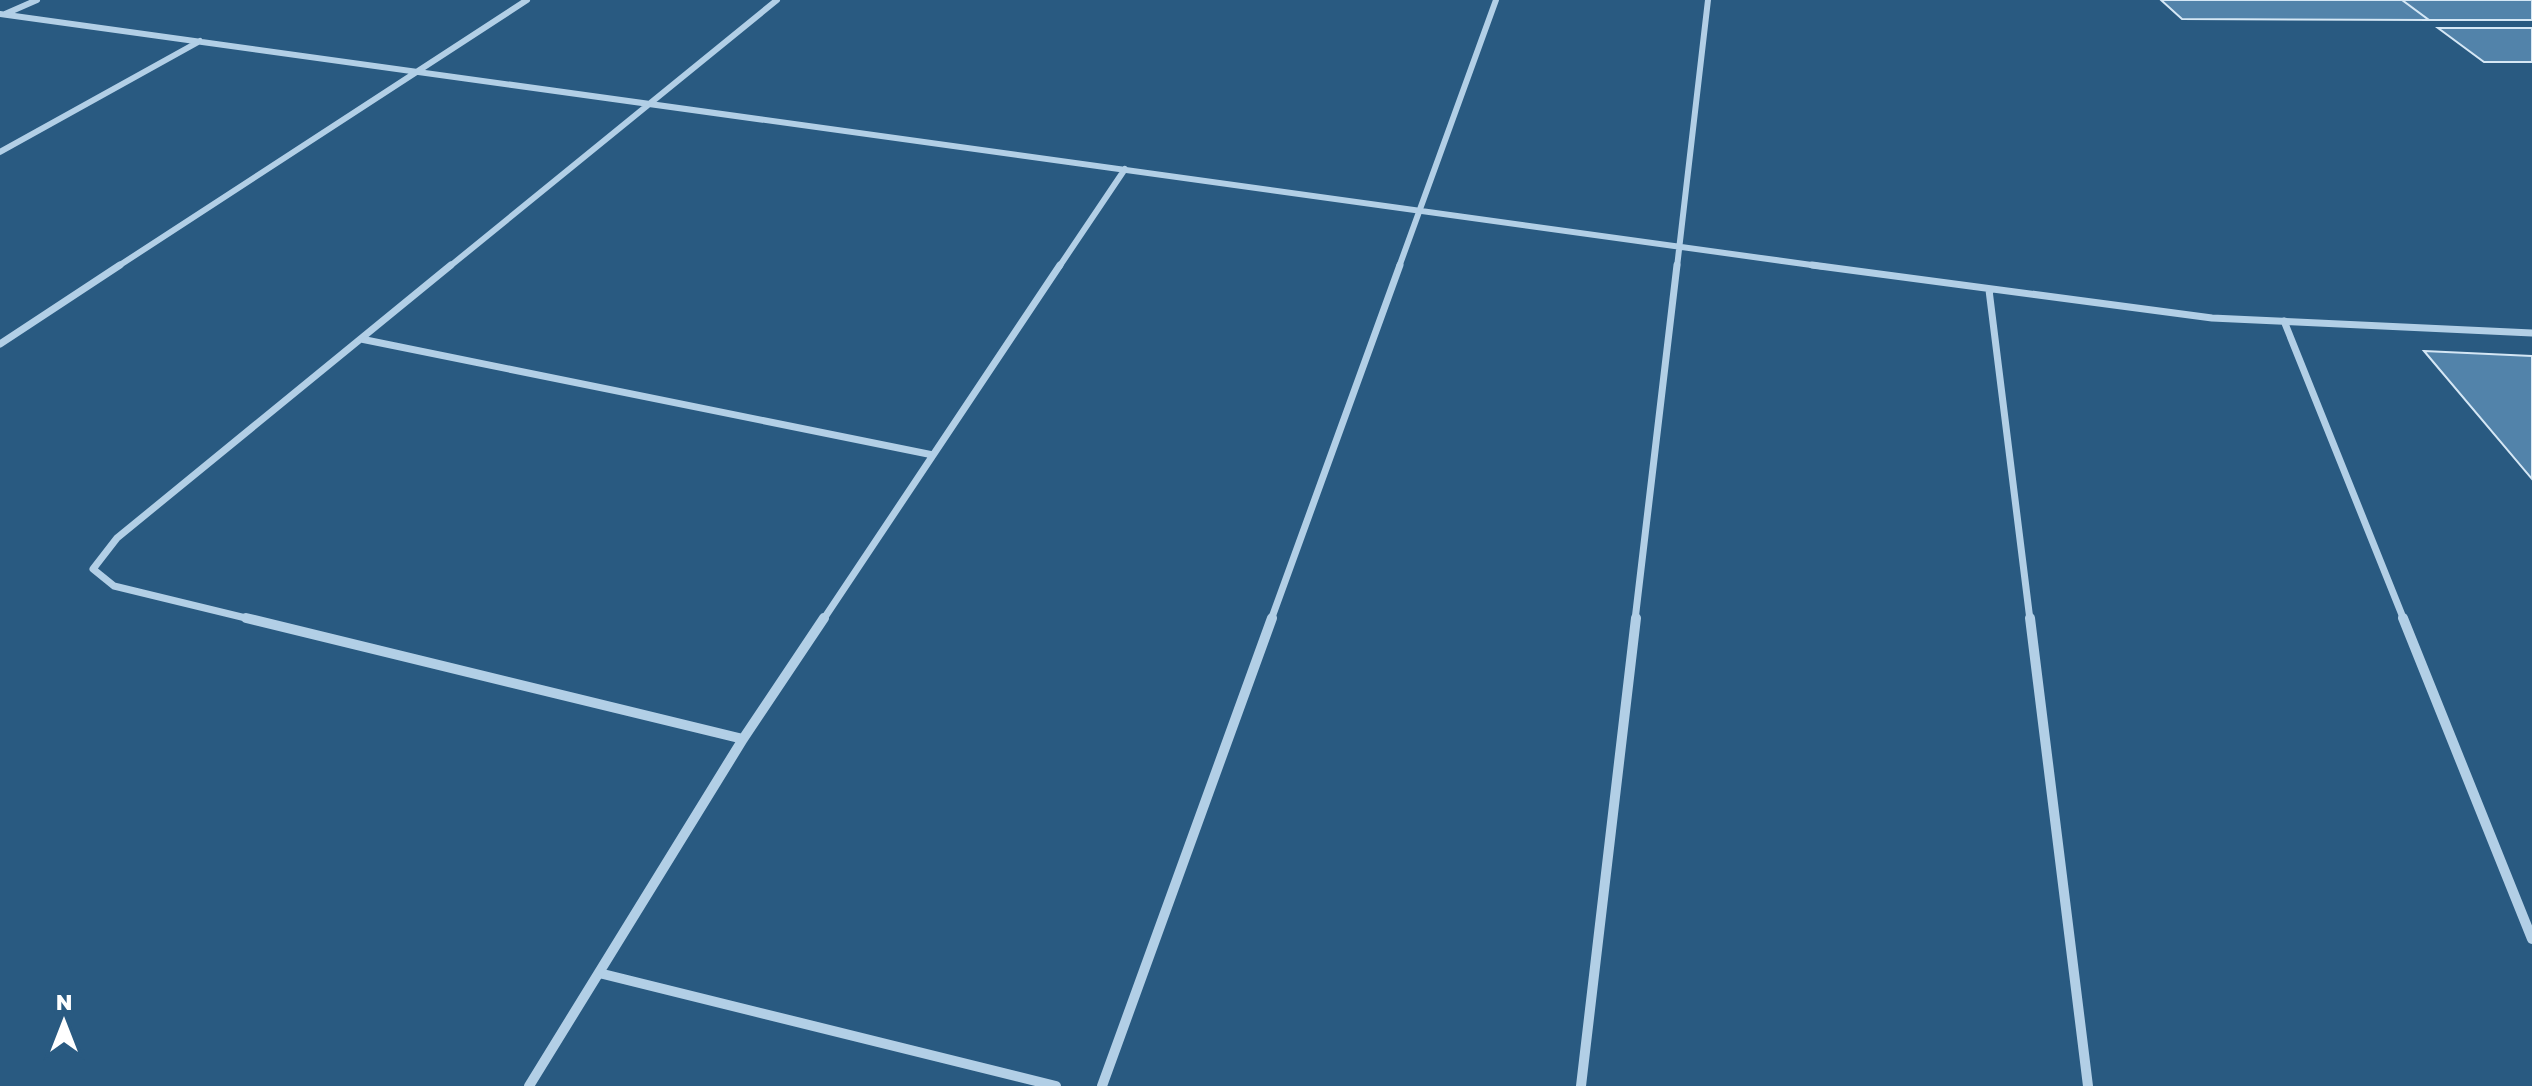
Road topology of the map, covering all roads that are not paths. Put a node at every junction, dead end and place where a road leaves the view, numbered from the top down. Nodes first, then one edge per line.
1 (37, 0) edge
2 (527, 0) edge
3 (777, 0) edge
4 (1496, 0) edge
5 (1708, 0) edge
6 (2, 15) edge
7 (201, 40) junction
8 (419, 71) junction
9 (651, 103) junction
10 (0, 152) edge
11 (1125, 169) junction
12 (1420, 210) junction
13 (1679, 246) junction
14 (1989, 290) junction
15 (2284, 321) junction
16 (2532, 333) edge
17 (361, 339) junction
18 (0, 344) edge
19 (933, 455) junction
20 (743, 739) junction
21 (2532, 939) edge
22 (599, 973) junction
23 (529, 1086) edge
24 (1056, 1086) edge
25 (1102, 1086) edge
26 (1581, 1086) edge
27 (2088, 1086) edge

1 - 6 street
2 - 8 street
3 - 9 street
4 - 12 street
5 - 13 street
6 - 7 street
7 - 8 street
7 - 10 street
8 - 9 street
8 - 18 street
9 - 11 street
9 - 17 street
11 - 12 street
11 - 19 street
12 - 13 street
12 - 25 street
13 - 14 street
13 - 26 street
14 - 15 street
14 - 27 street
15 - 16 street
15 - 21 street
17 - 19 street
17 - 20 street
19 - 20 street
20 - 22 street
22 - 23 street
22 - 24 street

